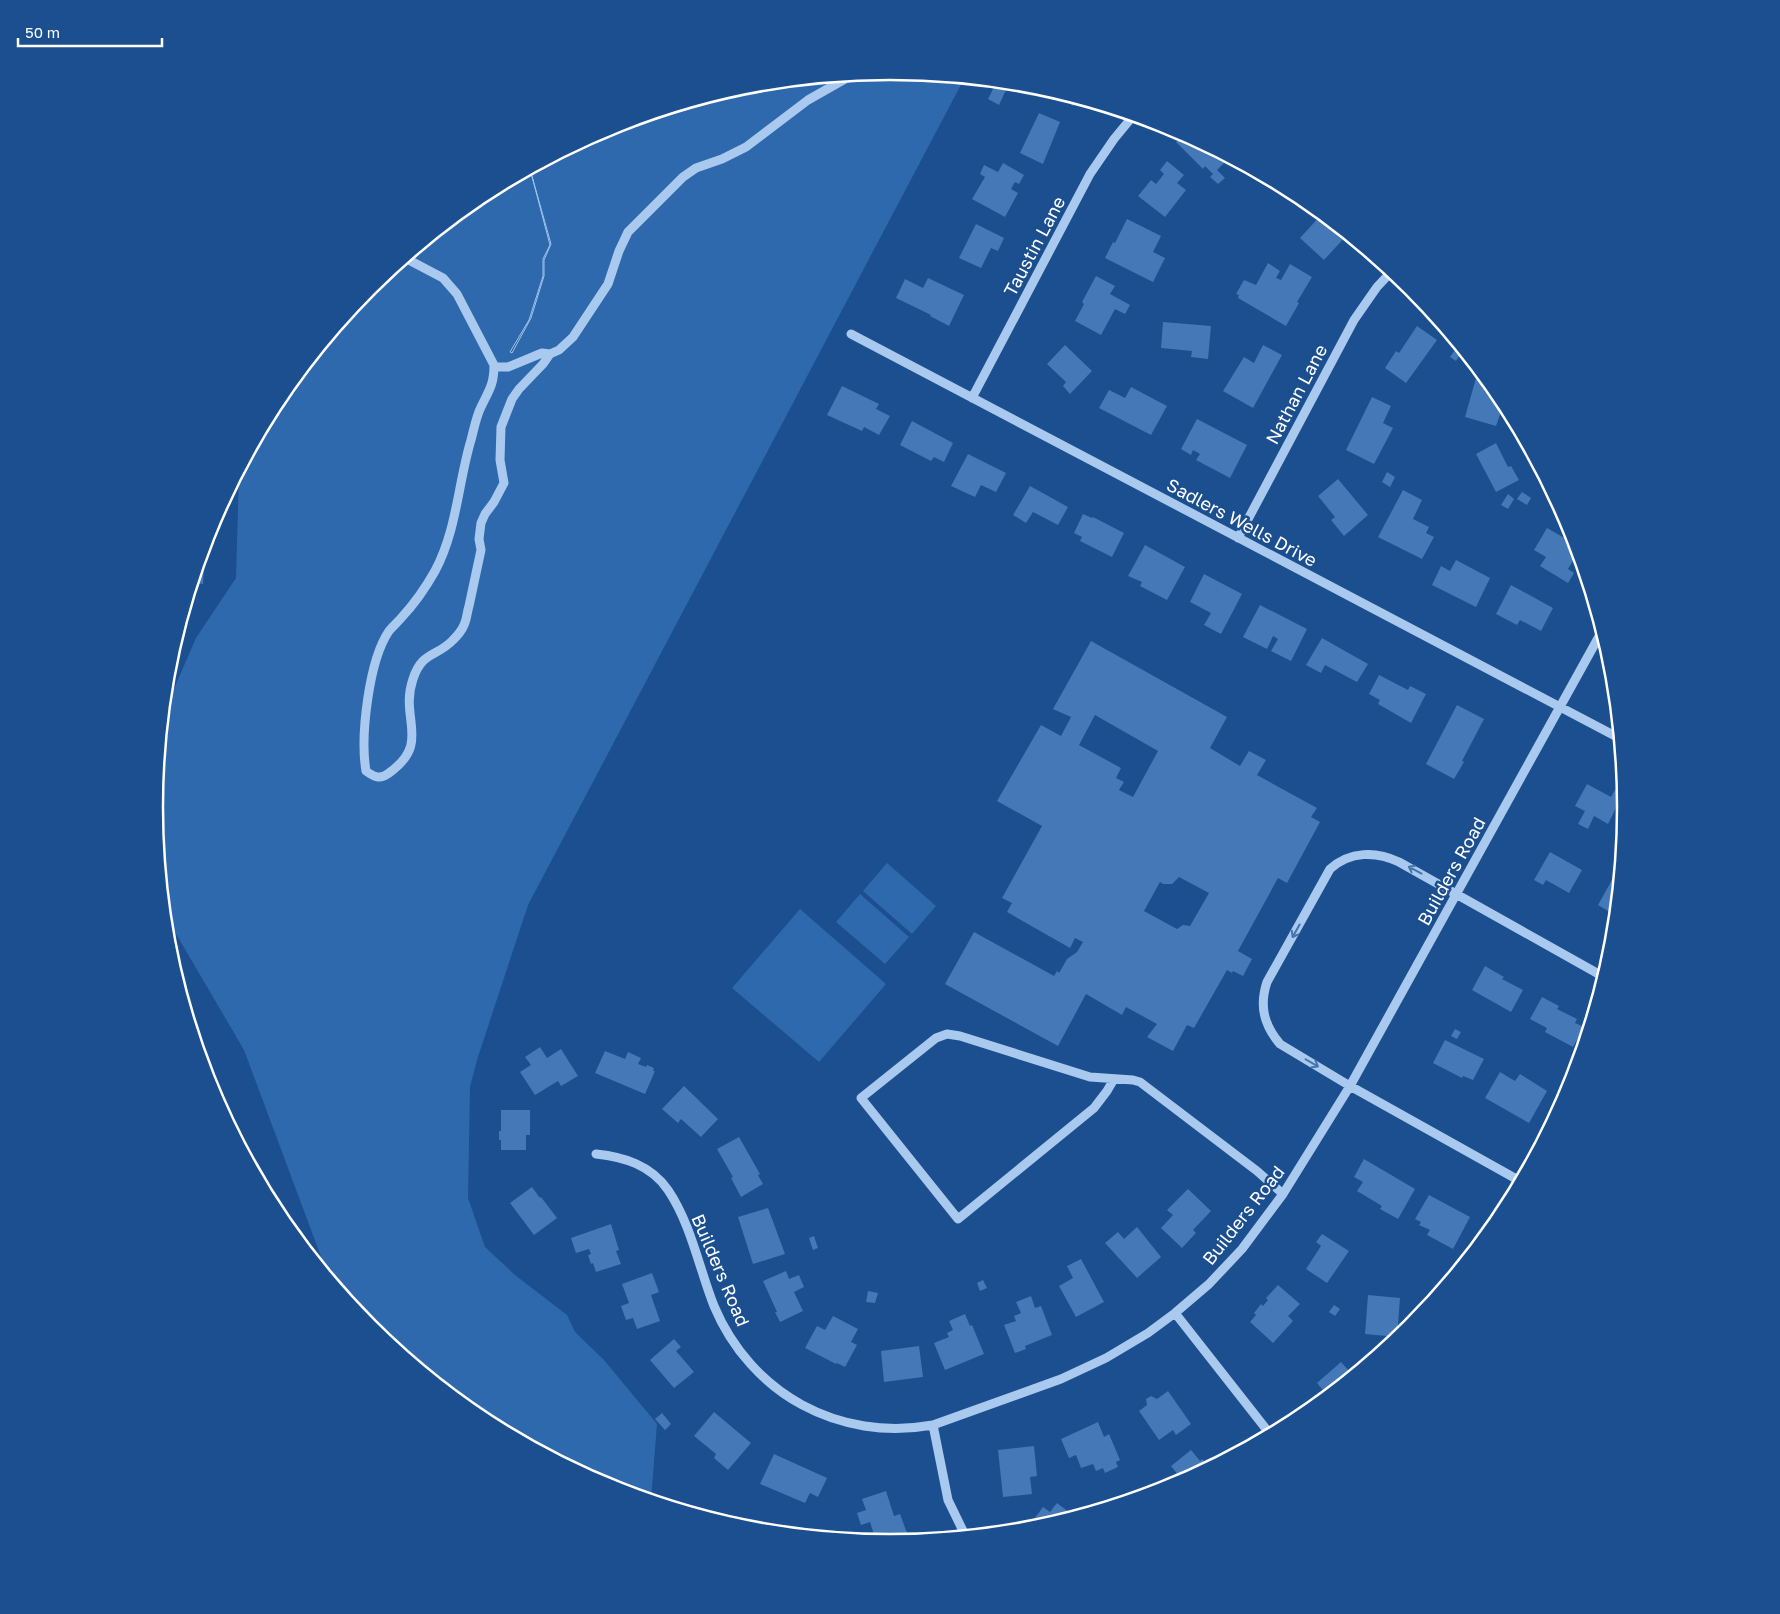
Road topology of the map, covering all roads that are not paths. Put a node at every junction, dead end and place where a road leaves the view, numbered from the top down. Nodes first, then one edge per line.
1 (839, 82) edge
2 (1129, 121) edge
3 (410, 261) edge
4 (1387, 277) edge
5 (851, 334) dead end
6 (550, 354) junction
7 (497, 367) dead end
8 (972, 398) junction
9 (1238, 538) junction
10 (1597, 641) edge
11 (1560, 707) junction
12 (1613, 735) edge
13 (1456, 895) junction
14 (1597, 973) edge
15 (1114, 1079) junction
16 (1350, 1086) junction
17 (596, 1154) dead end
18 (1515, 1178) edge
19 (1283, 1194) junction
20 (1175, 1313) junction
21 (933, 1425) junction
22 (1266, 1429) edge
23 (963, 1530) edge

1 - 6 street
2 - 8 street, Taustin Lane
3 - 6 street
4 - 9 street, Nathan Lane
5 - 8 street, Sadlers Wells Drive
6 - 7 street
8 - 9 street, Sadlers Wells Drive
9 - 11 street, Sadlers Wells Drive
10 - 11 street, Builders Road
11 - 12 street, Sadlers Wells Drive
11 - 13 street, Builders Road
13 - 14 street
13 - 16 street, Builders Road
13 -> 16 street
15 - 15 street
15 - 19 street
16 - 18 street
16 - 19 street, Builders Road
17 - 21 street, Builders Road
19 - 20 street, Builders Road
20 - 21 street, Builders Road
20 - 22 street
21 - 23 street

